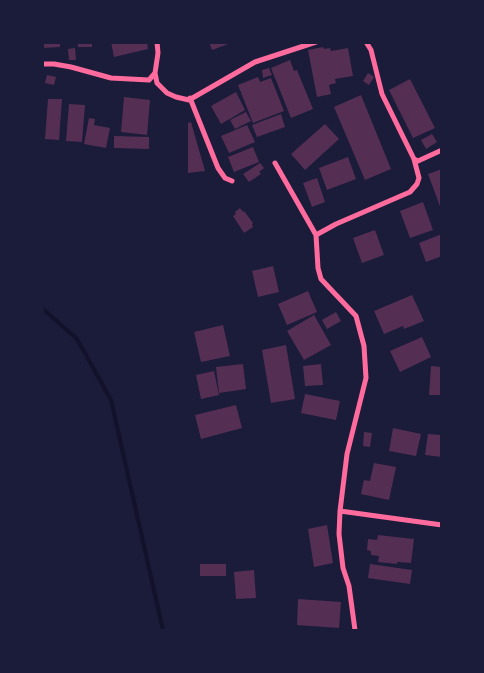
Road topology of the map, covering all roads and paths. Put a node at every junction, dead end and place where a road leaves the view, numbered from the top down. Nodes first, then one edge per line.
1 (157, 42) edge
2 (316, 42) edge
3 (369, 44) edge
4 (42, 64) edge
5 (154, 73) junction
6 (190, 98) junction
7 (442, 150) edge
8 (414, 160) junction
9 (275, 163) dead end
10 (232, 181) dead end
11 (316, 235) junction
12 (340, 511) junction
13 (442, 525) edge
14 (355, 630) edge

1 - 5 street
2 - 6 street
3 - 8 street
4 - 5 street
5 - 6 street
6 - 10 street
7 - 8 street
8 - 11 street
9 - 11 street
11 - 12 street
12 - 13 street
12 - 14 street

